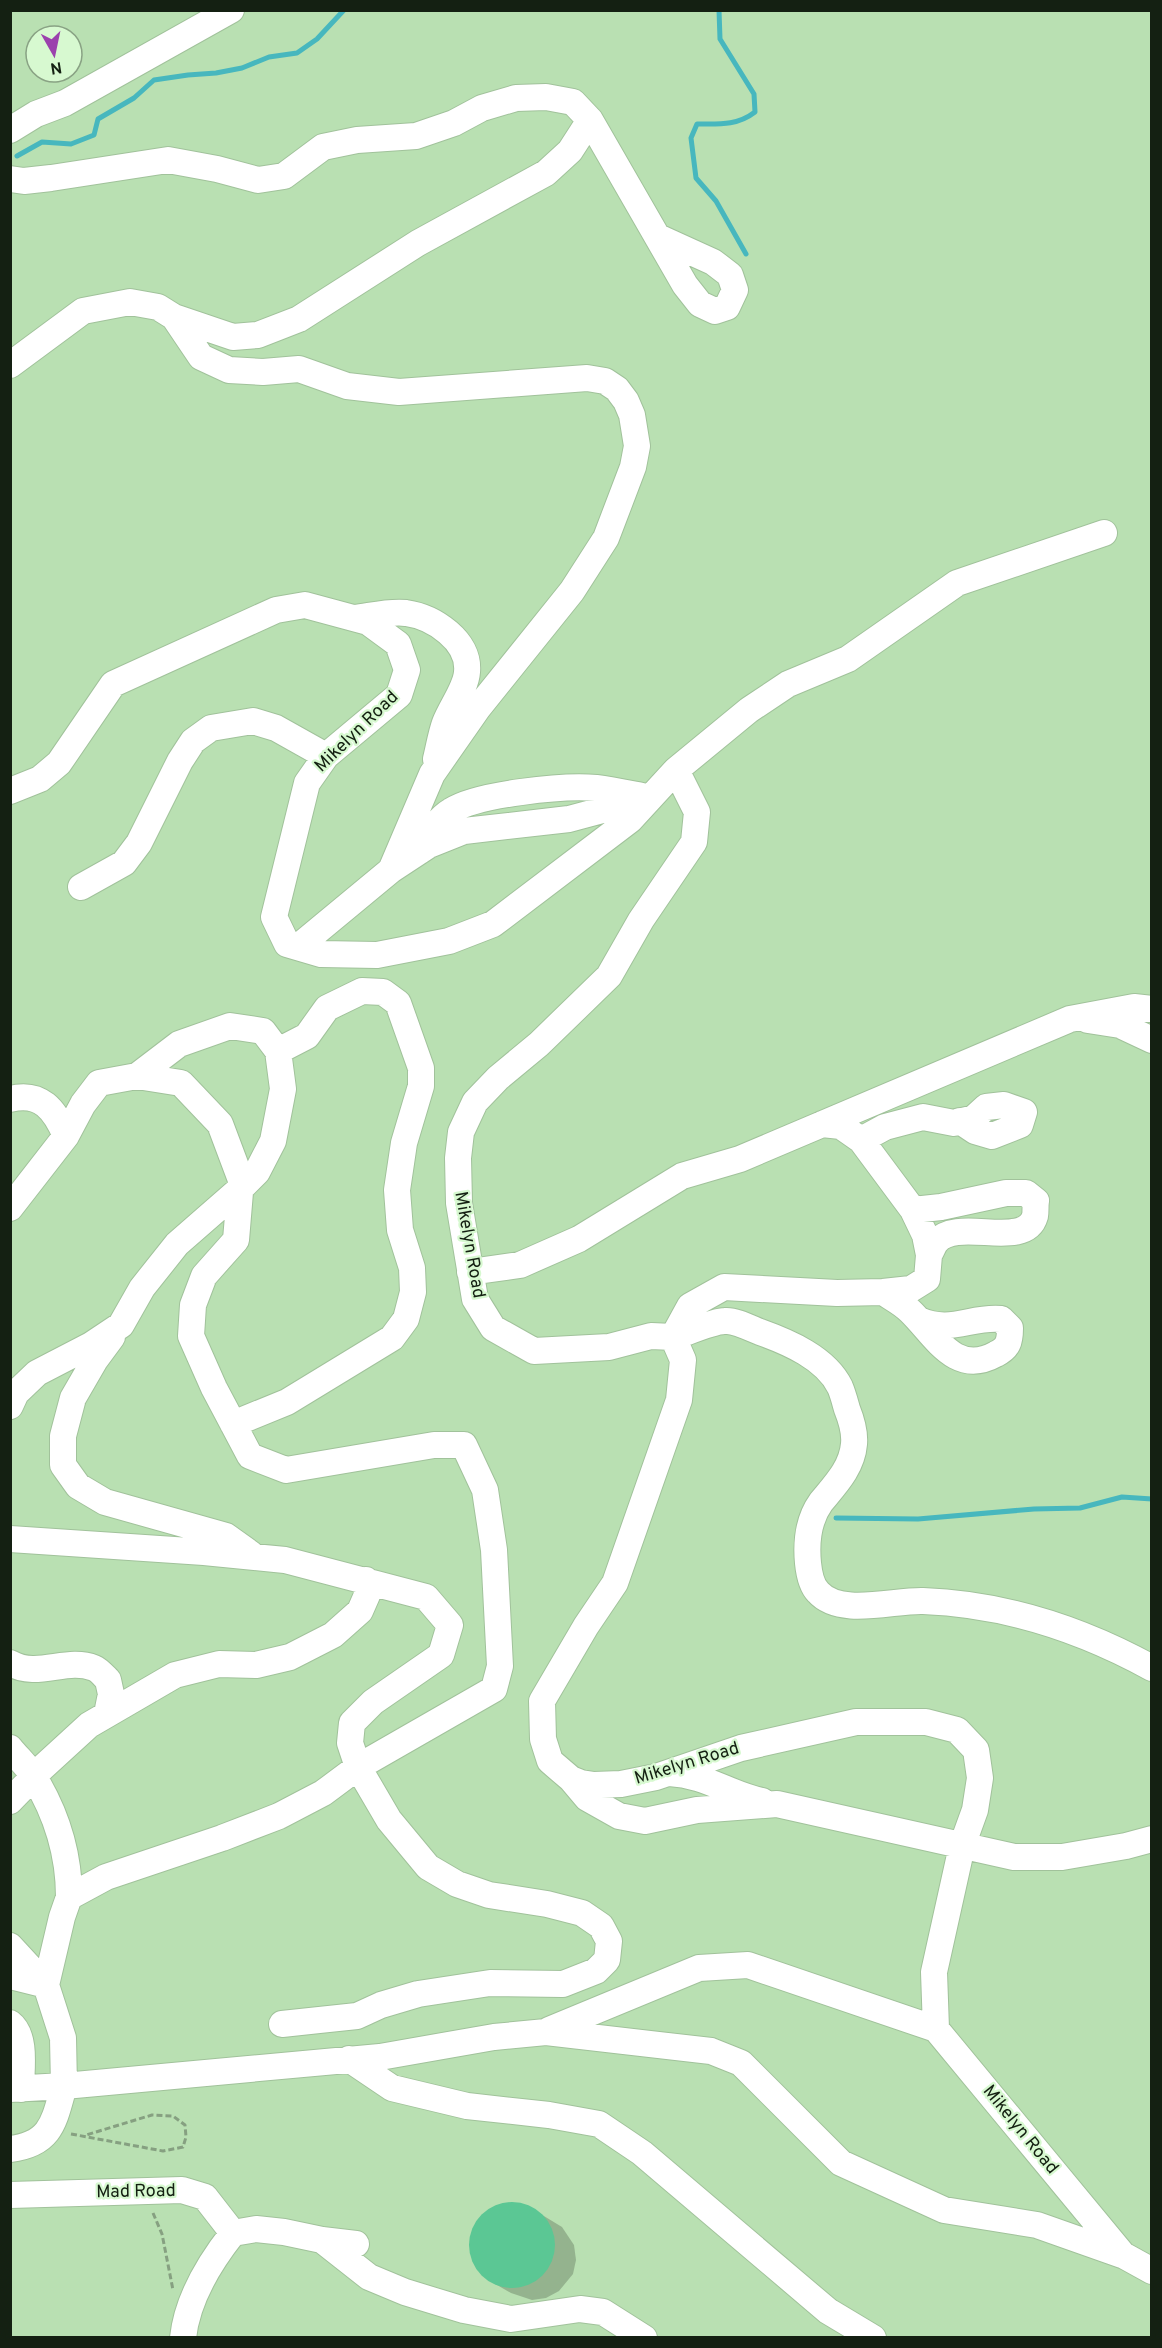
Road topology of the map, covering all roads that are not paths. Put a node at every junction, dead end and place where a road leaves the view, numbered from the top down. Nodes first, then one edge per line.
1 (231, 10) edge
2 (590, 120) junction
3 (10, 130) edge
4 (10, 179) edge
5 (658, 237) dead end
6 (174, 317) junction
7 (10, 365) edge
8 (1104, 532) dead end
9 (355, 618) junction
10 (326, 756) junction
11 (676, 770) junction
12 (432, 774) junction
13 (10, 791) edge
14 (651, 797) junction
15 (391, 870) junction
16 (81, 887) dead end
17 (298, 947) junction
18 (1152, 1009) edge
19 (1070, 1019) junction
20 (1152, 1040) edge
21 (278, 1050) junction
22 (137, 1076) junction
23 (10, 1099) edge
24 (960, 1121) dead end
25 (822, 1124) junction
26 (66, 1136) junction
27 (861, 1140) junction
28 (240, 1190) junction
29 (10, 1208) edge
30 (913, 1210) junction
31 (929, 1255) junction
32 (470, 1272) junction
33 (883, 1292) junction
34 (919, 1320) dead end
35 (121, 1325) junction
36 (673, 1337) junction
37 (10, 1406) edge
38 (233, 1424) junction
39 (10, 1539) edge
40 (255, 1557) junction
41 (366, 1580) junction
42 (10, 1663) edge
43 (1152, 1668) edge
44 (107, 1714) junction
45 (10, 1748) edge
46 (358, 1767) junction
47 (665, 1773) junction
48 (34, 1776) junction
49 (571, 1779) junction
50 (10, 1800) edge
51 (777, 1804) junction
52 (1152, 1839) edge
53 (962, 1846) junction
54 (69, 1897) junction
55 (10, 1946) edge
56 (10, 1976) edge
57 (46, 1985) junction
58 (10, 2023) edge
59 (282, 2024) dead end
60 (936, 2029) junction
61 (546, 2032) junction
62 (349, 2059) junction
63 (64, 2086) junction
64 (16, 2089) edge
65 (10, 2149) edge
66 (10, 2195) edge
67 (233, 2233) junction
68 (322, 2240) junction
69 (356, 2244) dead end
70 (1123, 2255) junction
71 (1152, 2271) edge
72 (1152, 2285) edge
73 (184, 2328) edge
74 (644, 2337) edge
75 (873, 2337) edge

1 - 3 street
2 - 4 street
2 - 5 street
2 - 6 street
6 - 7 street
6 - 12 street
8 - 11 street
9 - 10 street, Mikelyn Road
9 - 12 street
9 - 13 street, Mikelyn Road
10 - 16 street
10 - 17 street, Mikelyn Road
11 - 14 street
11 - 32 street, Mikelyn Road
12 - 15 street
14 - 15 street
14 - 17 street
15 - 17 street
18 - 19 street
19 - 20 street
19 - 25 street
21 - 22 street
21 - 28 street
21 - 38 street
22 - 26 street
22 - 28 street
23 - 26 street
24 - 27 street
25 - 27 street
25 - 32 street
26 - 29 street
27 - 30 street
28 - 35 street
28 - 38 street
30 - 31 street
30 - 31 street
31 - 33 street
32 - 36 street, Mikelyn Road
33 - 34 street
33 - 36 street
35 - 37 street
35 - 40 street
36 - 43 street, Mikelyn Road
36 - 49 street
38 - 46 street
39 - 40 street
40 - 41 street
41 - 44 street
41 - 46 street
42 - 44 street
44 - 48 street
45 - 48 street
46 - 54 street
46 - 59 street
47 - 49 street, Mikelyn Road
47 - 51 street
47 - 53 street, Mikelyn Road
48 - 50 street
48 - 54 street
49 - 51 street
51 - 53 street
52 - 53 street
53 - 60 street, Mikelyn Road
54 - 57 street
55 - 57 street
56 - 57 street
57 - 63 street
58 - 64 street
60 - 61 street
60 - 70 street, Mikelyn Road
61 - 62 street
61 - 70 street
62 - 63 street
62 - 75 street
63 - 64 street
63 - 65 street
66 - 67 street, Mad Road
67 - 68 street
67 - 73 street
68 - 69 street
68 - 74 street
70 - 71 street, Mikelyn Road
70 - 72 street

